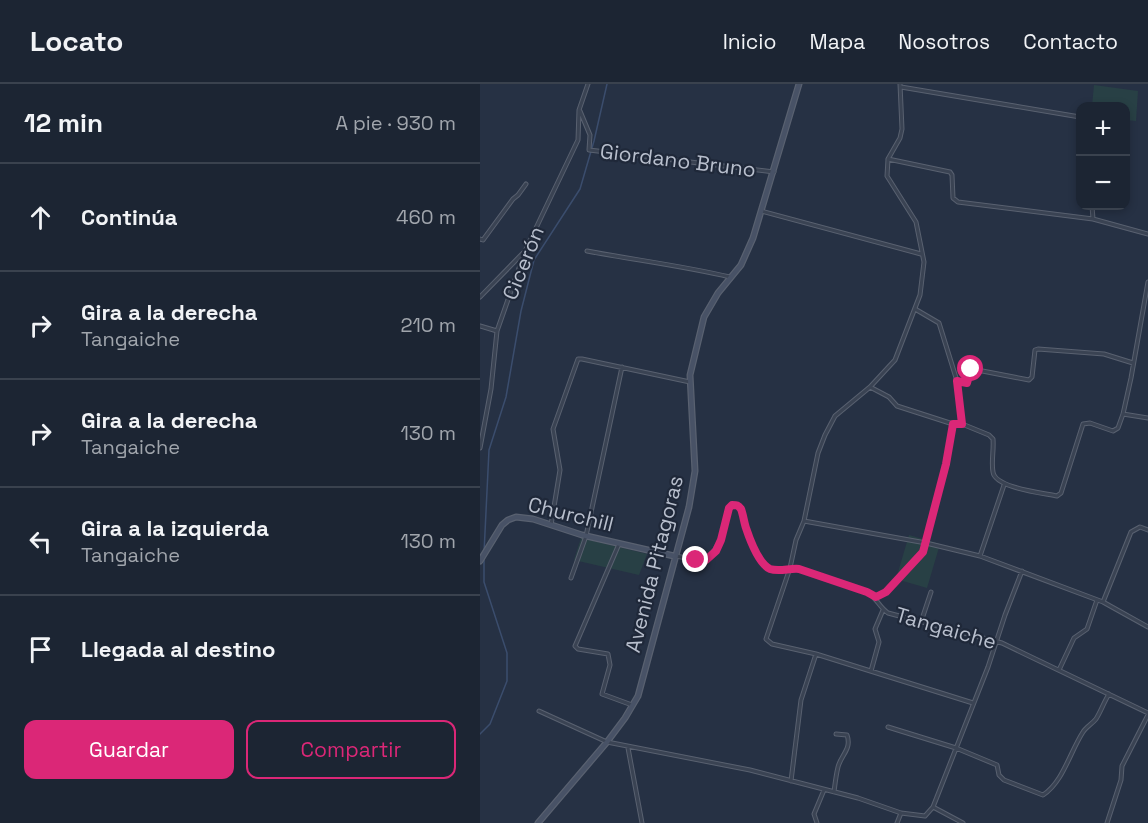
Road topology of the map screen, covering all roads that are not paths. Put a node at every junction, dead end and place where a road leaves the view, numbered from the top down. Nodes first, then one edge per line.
1 (588, 84) edge
2 (798, 84) edge
3 (900, 85) edge
4 (579, 110) junction
5 (1076, 116) edge
6 (888, 159) junction
7 (774, 172) junction
8 (526, 184) dead end
9 (1092, 210) edge
10 (761, 211) junction
11 (1093, 219) junction
12 (1148, 234) edge
13 (482, 240) edge
14 (525, 251) junction
15 (587, 251) dead end
16 (922, 254) junction
17 (730, 278) junction
18 (1148, 282) edge
19 (480, 297) edge
20 (915, 309) junction
21 (480, 326) edge
22 (497, 331) junction
23 (1133, 363) junction
24 (622, 367) junction
25 (957, 381) junction
26 (690, 382) junction
27 (870, 387) junction
28 (1123, 414) junction
29 (1148, 418) edge
30 (953, 424) junction
31 (962, 424) junction
32 (480, 448) edge
33 (1004, 485) junction
34 (804, 521) junction
35 (551, 525) junction
36 (1148, 530) edge
37 (586, 536) junction
38 (926, 543) junction
39 (619, 544) junction
40 (674, 556) junction
41 (980, 556) junction
42 (480, 561) edge
43 (790, 568) junction
44 (1022, 571) junction
45 (571, 578) dead end
46 (932, 592) dead end
47 (876, 597) junction
48 (1098, 600) junction
49 (1103, 602) junction
50 (883, 610) junction
51 (921, 622) junction
52 (1148, 627) edge
53 (996, 642) junction
54 (816, 654) junction
55 (1059, 670) junction
56 (871, 671) junction
57 (1109, 694) junction
58 (973, 703) junction
59 (632, 705) junction
60 (539, 711) dead end
61 (1148, 714) edge
62 (888, 727) dead end
63 (836, 734) dead end
64 (608, 742) junction
65 (628, 747) junction
66 (956, 748) junction
67 (791, 782) junction
68 (824, 790) junction
69 (834, 792) junction
70 (933, 807) junction
71 (901, 813) junction
72 (538, 823) edge
73 (642, 823) edge
74 (817, 823) edge
75 (897, 823) edge
76 (963, 823) edge
77 (1107, 823) edge

1 - 4 street, Cicerón
2 - 7 main road, Avenida Pitagoras
3 - 5 street
3 - 6 street
4 - 7 street, Giordano Bruno
4 - 14 street, Cicerón
6 - 11 street
6 - 16 street
7 - 10 main road, Avenida Pitagoras
8 - 13 street
9 - 11 street
10 - 16 street
10 - 17 main road, Avenida Pitagoras
11 - 12 street
14 - 19 street
14 - 22 street, Cicerón
15 - 17 street
16 - 20 street
17 - 26 main road, Avenida Pitagoras
18 - 23 street
20 - 25 street
20 - 27 street
21 - 22 street
22 - 32 street, Cicerón
23 - 25 street
23 - 28 street
24 - 26 street
24 - 35 street
24 - 37 street
25 - 31 street
26 - 40 main road, Avenida Pitagoras
27 - 30 street
27 - 34 street
28 - 29 street
28 - 33 street
30 - 31 street
30 - 38 street
31 - 33 street
33 - 41 street
34 - 38 street
34 - 43 street
35 - 37 main road, Churchill
35 - 42 main road, Churchill
36 - 49 street
37 - 39 main road, Churchill
37 - 45 street
38 - 41 street
38 - 47 street
39 - 40 main road, Churchill
39 - 59 street
40 - 43 street, Tangaiche
40 - 59 main road, Avenida Pitagoras
41 - 44 street
43 - 47 street, Tangaiche
43 - 54 street
44 - 48 street
44 - 53 street
46 - 51 street
47 - 50 street, Tangaiche
48 - 49 street
48 - 55 street
49 - 52 street
50 - 51 street, Tangaiche
50 - 56 street
51 - 53 street, Tangaiche
53 - 55 street, Tangaiche
53 - 58 street
54 - 56 street
54 - 67 street
55 - 57 street, Tangaiche
56 - 58 street
57 - 61 street, Tangaiche
57 - 66 street
58 - 66 street
59 - 64 main road, Avenida Pitagoras
60 - 64 street
61 - 77 street
62 - 66 street
63 - 69 street
64 - 65 street
64 - 72 main road, Avenida Pitagoras
65 - 67 street
65 - 73 street
66 - 70 street
67 - 68 street
68 - 69 street
68 - 74 street
69 - 71 street
70 - 71 street
70 - 76 street
71 - 75 street

